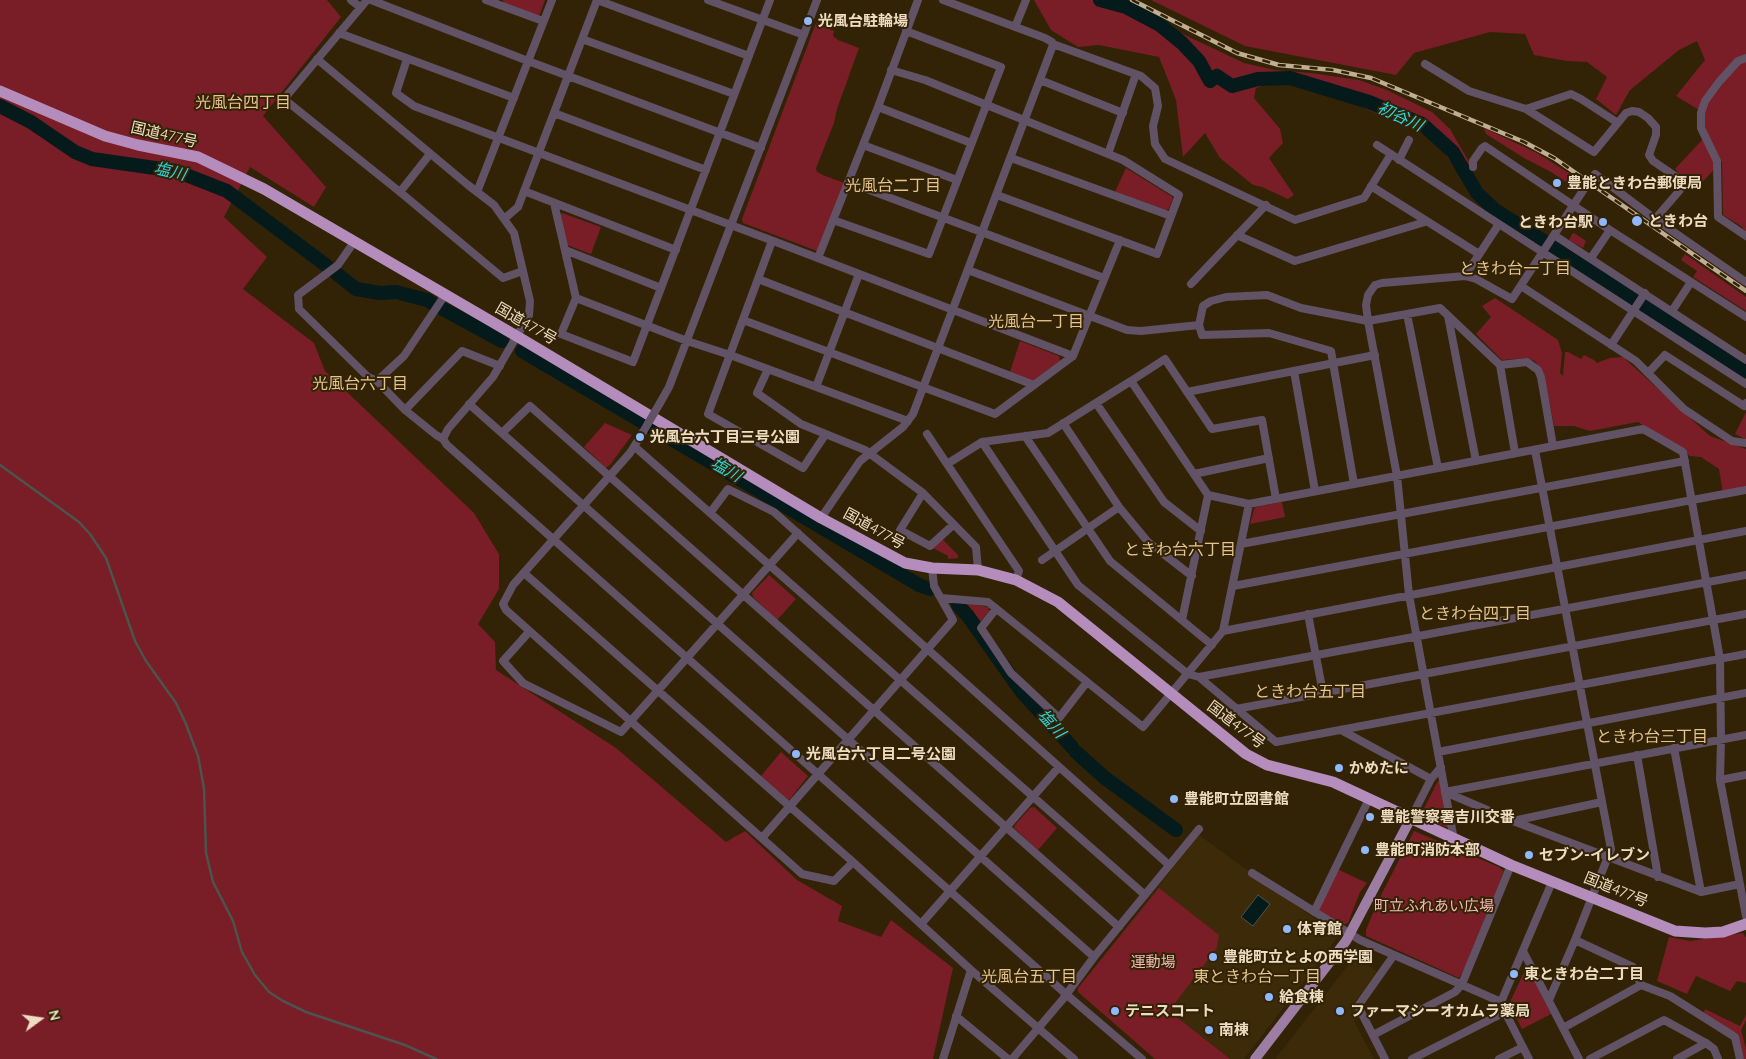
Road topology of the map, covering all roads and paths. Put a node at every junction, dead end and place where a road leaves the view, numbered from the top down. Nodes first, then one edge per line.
1 (351, 0) edge
2 (367, 0) edge
3 (372, 0) edge
4 (486, 0) edge
5 (552, 0) edge
6 (597, 0) edge
7 (708, 0) edge
8 (770, 0) edge
9 (816, 0) edge
10 (918, 0) edge
11 (943, 0) edge
12 (1026, 0) edge
13 (360, 7) junction
14 (762, 20) junction
15 (543, 21) junction
16 (1015, 27) junction
17 (906, 31) junction
18 (339, 33) junction
19 (804, 35) junction
20 (582, 39) junction
21 (1053, 44) junction
22 (749, 56) junction
23 (1746, 58) edge
24 (407, 59) junction
25 (317, 60) junction
26 (528, 61) junction
27 (1425, 64) dead end
28 (891, 70) junction
29 (1136, 74) junction
30 (568, 75) junction
31 (1040, 80) junction
32 (0, 90) edge
33 (734, 94) junction
34 (514, 98) junction
35 (986, 105) junction
36 (878, 107) junction
37 (1526, 109) junction
38 (1123, 113) junction
39 (554, 114) junction
40 (1025, 120) junction
41 (1618, 123) junction
42 (720, 132) junction
43 (499, 138) junction
44 (1409, 140) dead end
45 (971, 143) junction
46 (863, 144) junction
47 (1377, 145) dead end
48 (760, 148) junction
49 (539, 153) junction
50 (430, 154) junction
51 (1108, 154) junction
52 (1391, 154) junction
53 (1011, 158) junction
54 (1399, 160) junction
55 (1473, 166) dead end
56 (706, 170) junction
57 (957, 180) junction
58 (848, 182) junction
59 (1371, 186) junction
60 (400, 192) junction
61 (477, 192) junction
62 (524, 192) junction
63 (997, 195) junction
64 (554, 203) junction
65 (1266, 205) junction
66 (1574, 206) junction
67 (691, 211) junction
68 (1171, 216) junction
69 (943, 217) junction
70 (504, 219) junction
71 (1655, 219) junction
72 (833, 220) junction
73 (1426, 222) junction
74 (1499, 224) junction
75 (731, 226) junction
76 (1610, 230) junction
77 (982, 232) junction
78 (1237, 235) junction
79 (1554, 235) junction
80 (1746, 236) edge
81 (1120, 240) junction
82 (772, 241) junction
83 (354, 242) junction
84 (565, 250) junction
85 (676, 250) junction
86 (1543, 252) junction
87 (1478, 254) junction
88 (818, 258) junction
89 (1591, 258) junction
90 (968, 270) junction
91 (523, 271) junction
92 (859, 274) junction
93 (1465, 276) junction
94 (1104, 278) junction
95 (758, 279) junction
96 (1692, 282) junction
97 (1746, 282) edge
98 (1191, 284) dead end
99 (1521, 286) junction
100 (661, 288) junction
101 (445, 294) junction
102 (1645, 294) junction
103 (576, 298) junction
104 (953, 310) junction
105 (1634, 311) junction
106 (1672, 311) junction
107 (844, 312) junction
108 (1407, 314) junction
109 (1089, 316) junction
110 (1448, 316) junction
111 (1746, 317) edge
112 (743, 320) junction
113 (1368, 321) junction
114 (647, 325) junction
115 (1199, 325) junction
116 (517, 337) junction
117 (687, 341) junction
118 (1611, 345) junction
119 (939, 349) junction
120 (829, 352) junction
121 (730, 355) junction
122 (1374, 355) junction
123 (1073, 356) junction
124 (1746, 360) edge
125 (1333, 364) junction
126 (1500, 365) junction
127 (500, 366) junction
128 (768, 369) junction
129 (1294, 371) junction
130 (1648, 373) junction
131 (377, 381) junction
132 (1131, 381) junction
133 (1745, 381) edge
134 (1034, 385) junction
135 (816, 387) junction
136 (924, 388) junction
137 (1187, 392) junction
138 (1096, 403) junction
139 (1746, 403) edge
140 (469, 404) junction
141 (405, 410) junction
142 (908, 421) junction
143 (1063, 423) junction
144 (502, 433) junction
145 (927, 434) dead end
146 (825, 435) junction
147 (1025, 436) junction
148 (443, 439) junction
149 (982, 442) junction
150 (1746, 443) edge
151 (1553, 446) junction
152 (634, 447) junction
153 (1535, 450) junction
154 (870, 453) junction
155 (1516, 453) junction
156 (1269, 458) junction
157 (1476, 461) junction
158 (1684, 461) junction
159 (947, 464) junction
160 (1438, 468) junction
161 (1194, 474) junction
162 (609, 476) junction
163 (1397, 476) junction
164 (1354, 484) junction
165 (1542, 488) junction
166 (1746, 490) edge
167 (1315, 492) junction
168 (923, 493) junction
169 (1208, 495) junction
170 (1276, 499) junction
171 (1692, 500) junction
172 (1249, 504) junction
173 (583, 506) junction
174 (1119, 507) junction
175 (710, 513) junction
176 (1401, 514) junction
177 (821, 518) junction
178 (953, 525) junction
179 (1549, 527) junction
180 (1088, 528) junction
181 (1746, 531) edge
182 (1201, 532) junction
183 (798, 533) junction
184 (554, 540) junction
185 (1699, 540) junction
186 (1241, 544) junction
187 (1054, 551) junction
188 (1405, 554) junction
189 (1042, 560) dead end
190 (769, 565) junction
191 (1557, 567) junction
192 (932, 568) junction
193 (978, 570) junction
194 (524, 573) junction
195 (1746, 575) edge
196 (1192, 576) junction
197 (1016, 580) junction
198 (1705, 583) junction
199 (1233, 586) junction
200 (743, 595) junction
201 (1409, 595) junction
202 (941, 598) junction
203 (996, 609) junction
204 (1565, 609) junction
205 (1308, 614) junction
206 (1746, 614) edge
207 (1182, 620) junction
208 (1712, 620) junction
209 (717, 624) junction
210 (1223, 631) junction
211 (529, 632) junction
212 (1417, 637) junction
213 (1212, 645) junction
214 (1572, 646) junction
215 (927, 649) junction
216 (1746, 654) edge
217 (1316, 655) junction
218 (687, 658) junction
219 (1720, 659) junction
220 (1188, 674) junction
221 (1424, 674) junction
222 (1199, 677) junction
223 (900, 680) junction
224 (1087, 682) junction
225 (1580, 685) junction
226 (658, 690) junction
227 (1323, 693) junction
228 (1746, 693) edge
229 (1171, 694) junction
230 (1720, 698) junction
231 (1236, 709) junction
232 (874, 710) junction
233 (1431, 713) junction
234 (630, 721) junction
235 (1587, 724) junction
236 (1341, 730) junction
237 (1746, 735) edge
238 (848, 740) junction
239 (1721, 740) junction
240 (1674, 748) junction
241 (1438, 752) junction
242 (1637, 756) junction
243 (1595, 764) junction
244 (1059, 767) junction
245 (1441, 767) junction
246 (818, 774) junction
247 (1746, 775) edge
248 (1431, 779) junction
249 (1720, 780) junction
250 (1446, 792) junction
251 (1033, 797) junction
252 (1369, 798) junction
253 (1602, 802) junction
254 (790, 807) junction
255 (1411, 818) junction
256 (1513, 821) junction
257 (1006, 828) junction
258 (1199, 828) dead end
259 (762, 838) junction
260 (1454, 840) junction
261 (980, 857) junction
262 (1608, 857) junction
263 (853, 862) junction
264 (1169, 865) junction
265 (1511, 865) junction
266 (1252, 873) dead end
267 (1658, 877) junction
268 (1552, 882) junction
269 (1740, 884) junction
270 (950, 891) junction
271 (1701, 892) junction
272 (1145, 895) junction
273 (1592, 896) junction
274 (1314, 912) junction
275 (1746, 916) edge
276 (921, 924) junction
277 (1746, 924) edge
278 (1119, 927) junction
279 (1350, 934) junction
280 (1575, 940) junction
281 (1523, 951) junction
282 (1394, 955) junction
283 (1094, 958) junction
284 (971, 970) junction
285 (1462, 984) junction
286 (1641, 985) junction
287 (1067, 995) junction
288 (1549, 1000) junction
289 (1501, 1002) junction
290 (1505, 1012) junction
291 (956, 1016) junction
292 (1038, 1028) junction
293 (1563, 1028) junction
294 (1373, 1036) junction
295 (1706, 1043) junction
296 (1522, 1047) junction
297 (944, 1059) edge
298 (1008, 1059) edge
299 (1012, 1059) edge
300 (1074, 1059) edge
301 (1142, 1059) edge
302 (1255, 1059) edge
303 (1385, 1059) edge
304 (1412, 1059) edge
305 (1499, 1059) edge
306 (1529, 1059) edge
307 (1579, 1059) edge
308 (1590, 1059) edge
309 (1677, 1059) edge
310 (1718, 1059) edge
311 (1740, 1059) edge

1 - 13 street
2 - 13 street
3 - 26 street
4 - 15 street
5 - 15 street
6 - 20 street
6 - 22 street
7 - 14 street
8 - 14 street
9 - 19 street
10 - 17 street
11 - 16 street
12 - 16 street
13 - 18 street
14 - 19 street
14 - 22 street
15 - 26 street
16 - 21 street
17 - 28 street
17 - 35 street
18 - 24 street
18 - 25 street
19 - 48 street
20 - 30 street
20 - 33 street
21 - 29 street
21 - 31 street
22 - 33 street
23 - 80 street
24 - 34 street
24 - 43 street
25 - 50 street
25 - 60 street
26 - 30 street
26 - 34 street
27 - 37 street
28 - 35 street
28 - 36 street
29 - 38 street
29 - 65 street
30 - 39 street
30 - 42 street
31 - 38 street
31 - 40 street
32 - 83 highway, 国道477号
33 - 42 street
34 - 43 street
35 - 40 street
35 - 45 street
36 - 45 street
36 - 46 street
37 - 41 street
37 - 41 street
38 - 51 street
39 - 49 street
39 - 56 street
40 - 51 street
40 - 53 street
41 - 71 street
42 - 48 street
42 - 56 street
43 - 49 street
43 - 61 street
44 - 54 street
45 - 57 street
46 - 57 street
46 - 58 street
47 - 52 street
48 - 75 street
49 - 62 street
49 - 67 street
50 - 60 street
50 - 61 street
51 - 68 street
52 - 54 street
52 - 59 street
53 - 63 street
53 - 68 street
54 - 74 street
55 - 66 street
56 - 67 street
57 - 69 street
58 - 69 street
58 - 72 street
59 - 65 street
59 - 73 street
60 - 91 street
61 - 70 street
62 - 64 street
62 - 70 street
63 - 77 street
63 - 81 street
64 - 84 street
64 - 85 street
65 - 78 street
66 - 71 street
66 - 76 street
66 - 79 street
67 - 75 street
67 - 85 street
68 - 81 street
69 - 72 street
69 - 77 street
70 - 91 street
71 - 97 street
72 - 88 street
73 - 78 street
73 - 87 street
74 - 86 street
74 - 87 street
75 - 82 street
75 - 117 street
76 - 89 street
76 - 96 street
77 - 90 street
77 - 94 street
78 - 98 street
79 - 86 street
79 - 89 street
81 - 94 street
82 - 88 street
82 - 95 street
83 - 101 highway, 国道477号
83 - 131 street
84 - 100 street
84 - 103 street
85 - 100 street
86 - 99 street
86 - 105 street
87 - 93 street
88 - 92 street
89 - 102 street
90 - 104 street
90 - 109 street
91 - 116 street
92 - 104 street
92 - 107 street
93 - 99 street
93 - 113 street
94 - 109 street
95 - 107 street
95 - 112 street
96 - 106 street
96 - 111 street
99 - 118 street
100 - 114 street
101 - 116 highway, 国道477号
101 - 131 street
102 - 105 street
102 - 106 street
103 - 114 street
103 - 114 street
104 - 119 street
104 - 123 street
105 - 118 street
105 - 133 street
106 - 124 street
107 - 119 street
107 - 120 street
108 - 110 street
108 - 113 street
108 - 160 street
109 - 115 street
109 - 123 street
110 - 126 street
110 - 157 street
112 - 120 street
112 - 121 street
113 - 115 street
113 - 122 street
114 - 117 street
115 - 125 street
116 - 127 street
116 - 177 highway, 国道477号
117 - 121 street
117 - 152 street, bridge
118 - 130 street
119 - 134 street
119 - 136 street
120 - 135 street
120 - 136 street
121 - 128 street
121 - 146 street
122 - 125 street
122 - 163 street
123 - 134 street
125 - 129 street
125 - 164 street
126 - 151 street
126 - 155 street
127 - 140 street
127 - 141 street
128 - 135 street
128 - 146 street
129 - 137 street
129 - 167 street
130 - 139 street
130 - 150 street
131 - 141 street
132 - 137 street
132 - 138 street
132 - 161 street
134 - 136 street
135 - 142 street
136 - 142 street
137 - 156 street
138 - 143 street
138 - 182 street
140 - 144 street
140 - 148 street
141 - 148 street
142 - 154 street
143 - 147 street
143 - 174 street
144 - 162 street
144 - 173 street
145 - 159 street
146 - 154 street
147 - 149 street
147 - 180 street
148 - 184 street
149 - 159 street
149 - 187 street
151 - 153 street
151 - 158 street
152 - 162 street
152 - 175 street
153 - 155 street
153 - 165 street
154 - 168 street
154 - 177 street
155 - 157 street
156 - 161 street
156 - 170 street
157 - 160 street
158 - 165 street
158 - 171 street
159 - 197 street
160 - 163 street
161 - 169 street
162 - 173 street
162 - 200 street
163 - 164 street
163 - 176 street
164 - 167 street
165 - 176 street
165 - 179 street
166 - 171 street
167 - 170 street
168 - 178 street
168 - 178 street
169 - 172 street
169 - 182 street
170 - 172 street
171 - 179 street
171 - 185 street
172 - 186 street
173 - 184 street
173 - 209 street
174 - 180 street
174 - 196 street
175 - 183 street
175 - 190 street
176 - 186 street
176 - 188 street
177 - 192 highway, 国道477号
178 - 193 street
179 - 188 street
179 - 191 street
180 - 187 street
180 - 207 street
181 - 185 street
182 - 196 street
183 - 190 street
183 - 215 street
184 - 194 street
184 - 218 street
185 - 191 street
185 - 198 street
186 - 199 street
187 - 189 street
187 - 220 street
188 - 199 street
188 - 201 street
190 - 200 street
190 - 223 street
191 - 201 street
191 - 204 street
192 - 193 highway, 国道477号
192 - 202 street
193 - 197 highway, 国道477号
194 - 211 street
194 - 226 street
195 - 198 street
196 - 207 street
197 - 229 highway, 国道477号
198 - 204 street
198 - 208 street
199 - 210 street
200 - 209 street
200 - 232 street
201 - 205 street
201 - 212 street
202 - 203 street
202 - 215 street
203 - 224 street
203 - 224 street
204 - 212 street
204 - 214 street
205 - 210 street
205 - 217 street
206 - 208 street
207 - 213 street
208 - 214 street
208 - 219 street
209 - 218 street
209 - 238 street
210 - 213 street
211 - 234 street
211 - 234 street
212 - 217 street
212 - 221 street
213 - 220 street
214 - 221 street
214 - 225 street
215 - 223 street
215 - 244 street
216 - 219 street
217 - 222 street
217 - 227 street
218 - 226 street
218 - 246 street
219 - 225 street
219 - 230 street
220 - 222 street
220 - 229 street
221 - 227 street
221 - 233 street
222 - 231 street
223 - 232 street
223 - 251 street
224 - 229 street
225 - 233 street
225 - 235 street
226 - 234 street
226 - 254 street
227 - 231 street
228 - 230 street
229 - 252 highway, 国道477号
230 - 235 street
230 - 239 street
231 - 236 street
232 - 238 street
232 - 257 street
233 - 236 street
233 - 241 street
234 - 259 street
235 - 241 street
235 - 243 street
236 - 248 street
237 - 239 street
238 - 246 street
238 - 261 street
239 - 240 street
239 - 249 street
240 - 242 street
240 - 271 street
241 - 245 street
242 - 243 street
242 - 267 street
243 - 250 street
243 - 253 street
244 - 251 street
244 - 264 street
245 - 248 street
245 - 250 street
246 - 254 street
246 - 270 street
247 - 249 street
248 - 255 street
249 - 269 street
250 - 256 street
250 - 260 street
251 - 257 street
251 - 272 street
252 - 255 highway, 国道477号
252 - 274 street
253 - 256 street
253 - 262 street
254 - 259 street
254 - 263 street
255 - 260 highway, 国道477号
255 - 279 main road
256 - 262 street
257 - 261 street
257 - 278 street
258 - 264 street
259 - 263 street
260 - 265 highway, 国道477号
261 - 270 street
261 - 283 street
262 - 267 street
262 - 273 street
263 - 276 street
264 - 272 street
265 - 268 highway, 国道477号
265 - 285 street
266 - 274 street
267 - 271 street
268 - 273 highway, 国道477号
268 - 281 street
269 - 271 street
269 - 275 street
270 - 276 street
270 - 287 street
272 - 278 street
273 - 277 highway, 国道477号
273 - 280 street
274 - 279 street
276 - 284 street
278 - 283 street
279 - 282 street
279 - 302 main road
280 - 286 street
280 - 288 street
281 - 288 street
281 - 289 street
282 - 285 street
282 - 294 street
283 - 287 street
284 - 291 street
284 - 292 street
285 - 289 street
285 - 294 street
286 - 293 street
286 - 311 street
287 - 292 street
287 - 301 street
288 - 293 street
289 - 290 street
290 - 296 street
290 - 304 street
291 - 297 street
291 - 298 street
292 - 299 street
292 - 300 street
293 - 307 street
294 - 303 street
295 - 308 street
295 - 309 street
295 - 310 street
296 - 305 street
296 - 306 street

